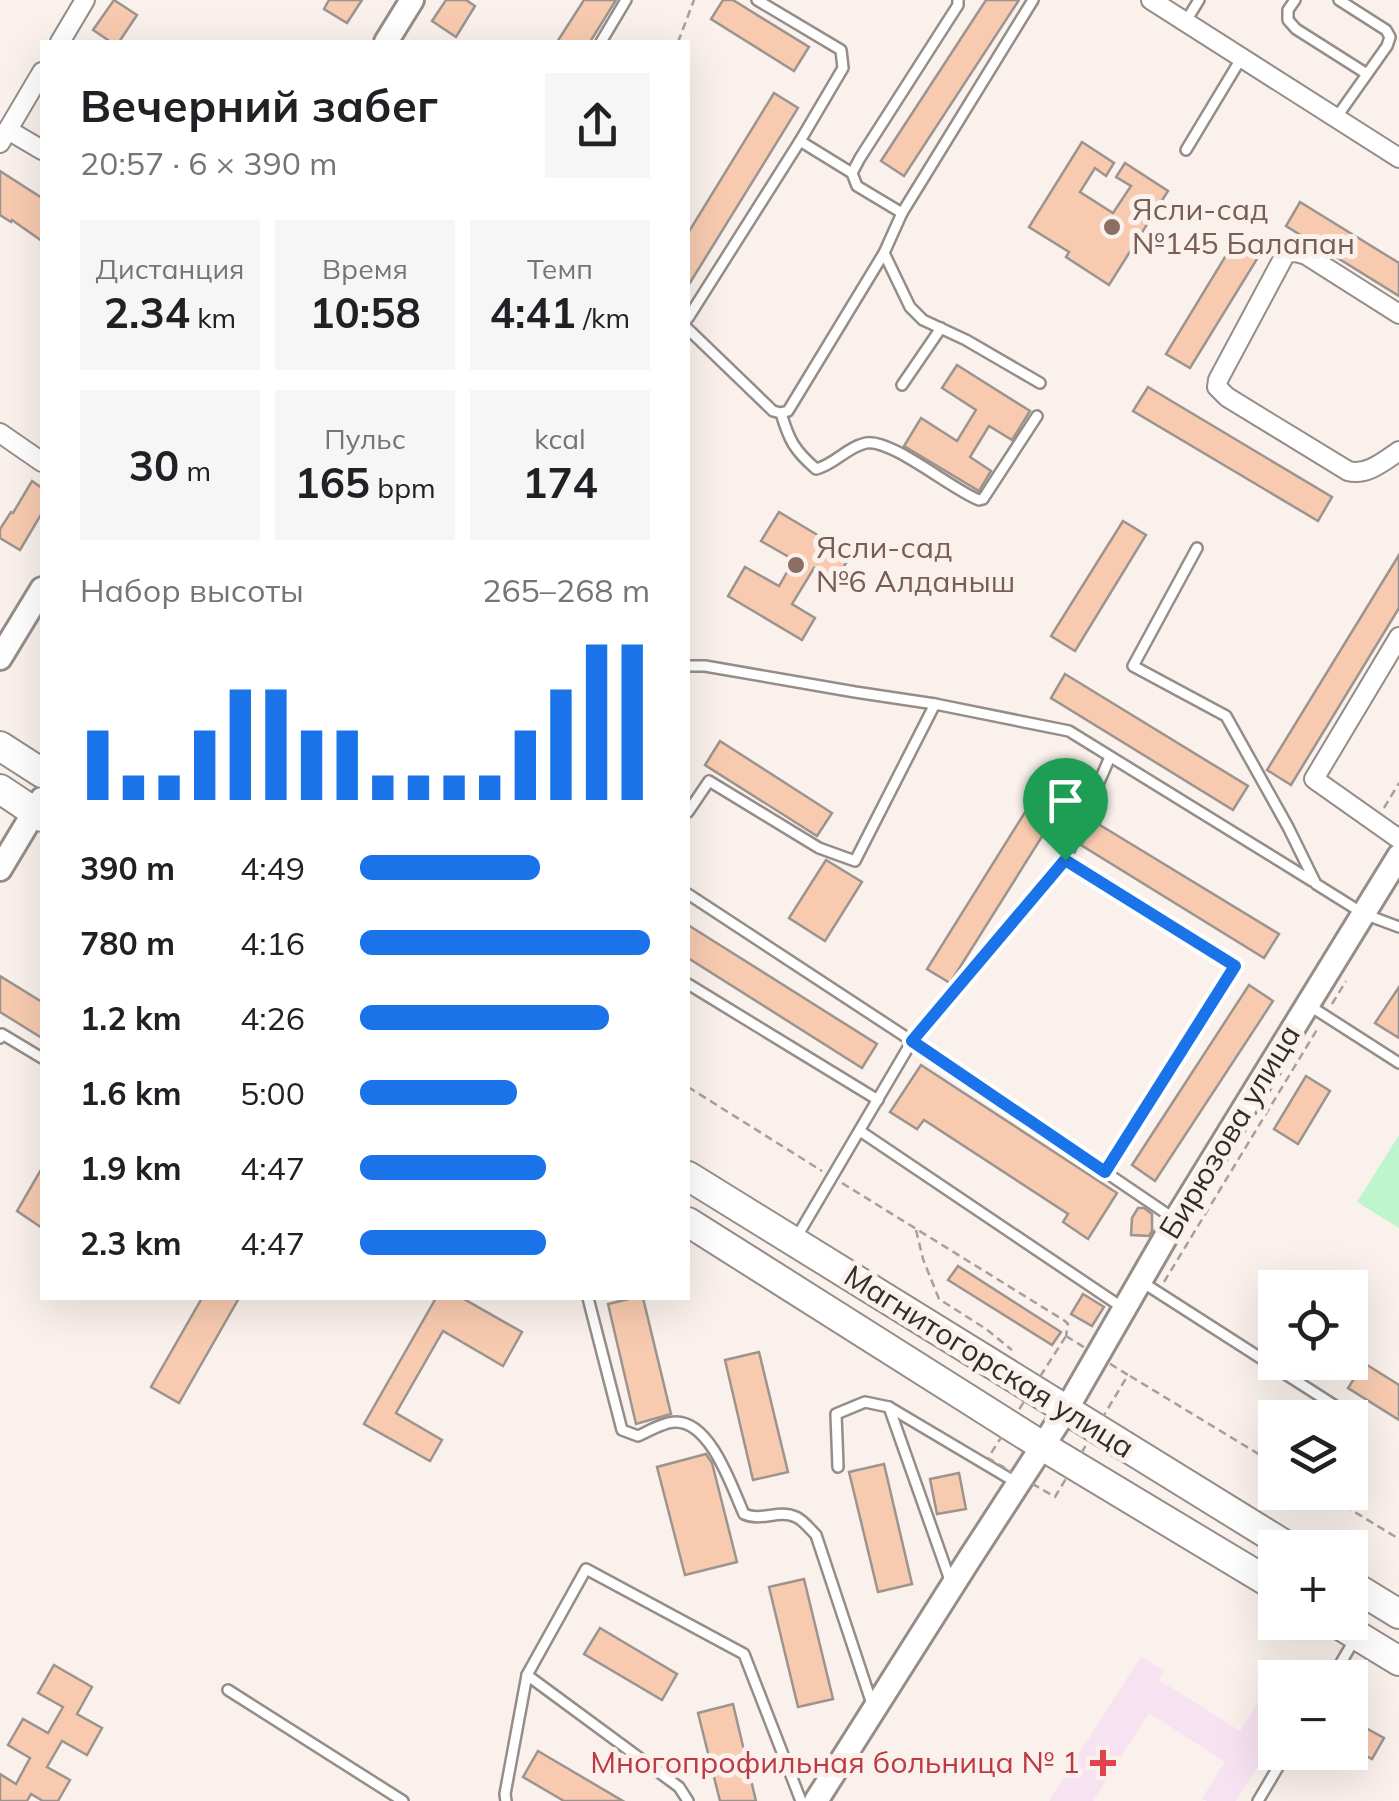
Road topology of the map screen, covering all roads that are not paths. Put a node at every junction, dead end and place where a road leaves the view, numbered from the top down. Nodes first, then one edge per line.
1 (85, 0) edge
2 (412, 0) edge
3 (626, 0) edge
4 (757, 0) edge
5 (958, 0) edge
6 (1033, 0) edge
7 (1151, 0) edge
8 (1199, 0) edge
9 (1295, 0) edge
10 (1339, 0) edge
11 (1186, 21) junction
12 (61, 40) edge
13 (387, 40) edge
14 (602, 40) edge
15 (1242, 57) junction
16 (1367, 74) junction
17 (40, 75) edge
18 (1336, 118) junction
19 (4, 136) edge
20 (800, 141) junction
21 (40, 149) edge
22 (1186, 150) dead end
23 (1399, 158) edge
24 (852, 173) junction
25 (902, 213) junction
26 (884, 253) junction
27 (1399, 314) edge
28 (690, 315) edge
29 (942, 328) junction
30 (690, 330) edge
31 (1040, 382) dead end
32 (902, 385) dead end
33 (781, 413) junction
34 (1037, 416) dead end
35 (0, 433) edge
36 (1399, 450) edge
37 (40, 461) edge
38 (1197, 548) dead end
39 (40, 600) edge
40 (1399, 638) edge
41 (0, 658) edge
42 (690, 666) edge
43 (935, 704) junction
44 (0, 746) edge
45 (1110, 757) junction
46 (40, 773) edge
47 (0, 790) edge
48 (690, 809) edge
49 (40, 810) edge
50 (1399, 839) edge
51 (1399, 856) edge
52 (1065, 860) junction
53 (0, 869) edge
54 (1316, 884) junction
55 (690, 895) edge
56 (1364, 914) junction
57 (1399, 927) edge
58 (690, 985) edge
59 (1317, 1010) junction
60 (0, 1038) edge
61 (912, 1041) junction
62 (40, 1057) edge
63 (1399, 1062) edge
64 (878, 1100) junction
65 (860, 1131) junction
66 (1105, 1172) junction
67 (690, 1177) edge
68 (1176, 1219) junction
69 (690, 1223) edge
70 (794, 1242) junction
71 (1149, 1286) junction
72 (589, 1300) edge
73 (1124, 1309) junction
74 (1326, 1400) edge
75 (889, 1407) junction
76 (1066, 1410) junction
77 (1044, 1447) junction
78 (838, 1468) dead end
79 (1019, 1484) junction
80 (1261, 1530) edge
81 (1258, 1576) edge
82 (952, 1586) junction
83 (1368, 1595) edge
84 (1399, 1614) edge
85 (1364, 1640) edge
86 (1399, 1662) edge
87 (527, 1675) junction
88 (228, 1690) dead end
89 (874, 1710) junction
90 (1276, 1770) edge
91 (403, 1801) edge
92 (506, 1801) edge
93 (688, 1801) edge
94 (801, 1801) edge
95 (816, 1801) edge
96 (1258, 1801) edge

1 - 12 street
2 - 13 street
3 - 14 lane
4 - 20 lane
5 - 24 lane
6 - 25 lane
7 - 11 street
8 - 11 lane
9 - 16 lane
10 - 16 lane
11 - 15 street
15 - 18 street
15 - 22 lane
16 - 18 lane
17 - 19 street
18 - 23 street
19 - 21 street
20 - 24 lane
20 - 28 lane
24 - 25 lane
25 - 26 lane
26 - 29 lane
26 - 33 lane
27 - 36 street
29 - 31 lane
29 - 32 lane
30 - 33 lane
33 - 34 lane
35 - 37 street
38 - 54 lane
39 - 41 street
40 - 50 street
42 - 43 lane
43 - 45 lane
43 - 48 lane
44 - 46 main road
45 - 52 lane
45 - 54 lane
47 - 49 main road
49 - 53 street
51 - 56 street, Бирюзова улица
52 - 61 lane
52 - 66 lane
54 - 56 lane
55 - 61 lane
56 - 57 lane
56 - 59 street, Бирюзова улица
58 - 64 lane
59 - 63 lane
59 - 68 street, Бирюзова улица
60 - 62 lane
61 - 64 lane
61 - 66 lane
64 - 65 lane
65 - 70 lane
65 - 73 lane
66 - 68 lane
67 - 70 main road, Магнитогорская улица
68 - 71 street, Бирюзова улица
69 - 77 main road, Магнитогорская улица
70 - 76 main road, Магнитогорская улица
71 - 73 street, Бирюзова улица
71 - 74 lane
72 - 89 lane
73 - 76 street, Бирюзова улица
75 - 78 lane
75 - 79 lane
75 - 82 lane
76 - 77 street, Бирюзова улица
76 - 80 main road, Магнитогорская улица
77 - 79 street
77 - 81 main road, Магнитогорская улица
79 - 82 street
82 - 89 street
83 - 84 main road
85 - 86 main road
87 - 92 lane
87 - 93 lane
87 - 94 lane
88 - 91 lane
89 - 95 street
90 - 96 lane

